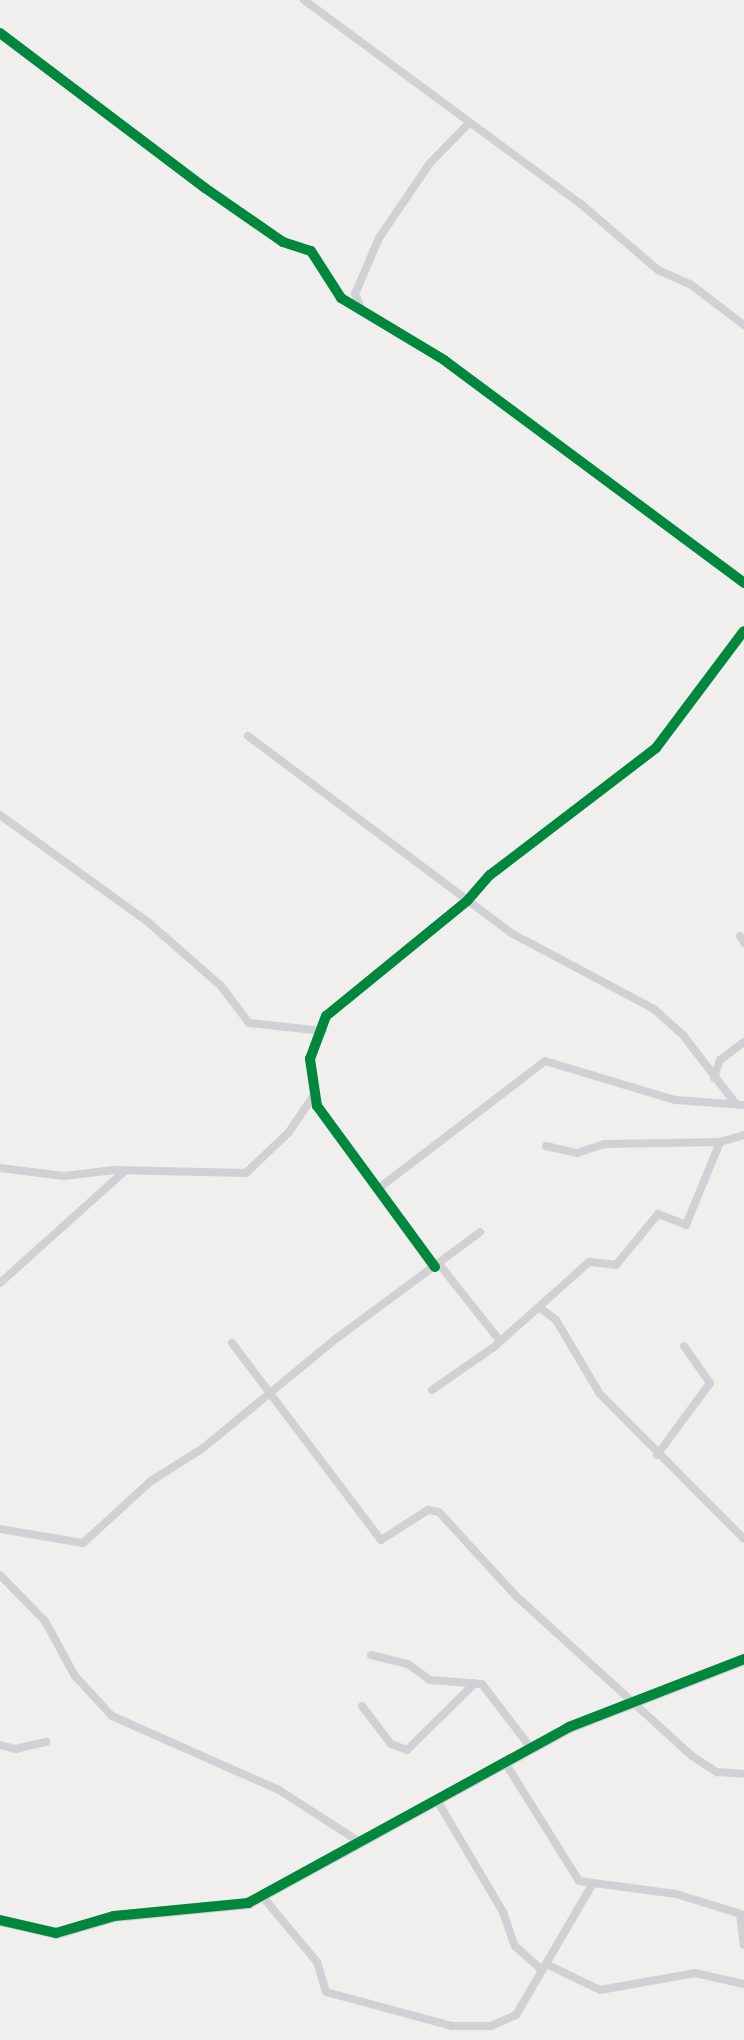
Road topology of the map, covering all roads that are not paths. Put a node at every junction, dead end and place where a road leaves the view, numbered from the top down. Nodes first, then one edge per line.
1 (304, 0) edge
2 (0, 33) edge
3 (469, 123) junction
4 (362, 308) junction
5 (744, 325) edge
6 (744, 583) edge
7 (744, 631) edge
8 (248, 736) dead end
9 (0, 815) edge
10 (468, 900) junction
11 (323, 1031) junction
12 (744, 1042) edge
13 (714, 1078) junction
14 (314, 1095) junction
15 (740, 1105) edge
16 (744, 1135) edge
17 (720, 1142) junction
18 (546, 1146) dead end
19 (0, 1168) edge
20 (125, 1171) junction
21 (379, 1188) junction
22 (480, 1232) dead end
23 (437, 1266) junction
24 (0, 1283) edge
25 (539, 1307) junction
26 (500, 1341) junction
27 (232, 1343) dead end
28 (684, 1346) dead end
29 (432, 1390) dead end
30 (267, 1393) junction
31 (657, 1455) junction
32 (0, 1529) edge
33 (744, 1539) edge
34 (0, 1575) edge
35 (371, 1655) dead end
36 (744, 1659) edge
37 (476, 1683) junction
38 (637, 1703) junction
39 (362, 1706) dead end
40 (46, 1742) dead end
41 (0, 1745) edge
42 (531, 1748) junction
43 (506, 1764) junction
44 (744, 1774) edge
45 (438, 1802) junction
46 (361, 1843) junction
47 (592, 1885) junction
48 (262, 1896) junction
49 (742, 1914) edge
50 (0, 1920) edge
51 (744, 1945) edge
52 (544, 1967) junction
53 (744, 1984) edge

1 - 3 street
2 - 4 street
3 - 4 street
3 - 5 street
4 - 6 street
7 - 10 street
8 - 10 street
9 - 11 street
10 - 11 street
10 - 13 street
11 - 14 street
12 - 13 street
13 - 15 street
14 - 20 street
14 - 21 street
15 - 21 street
16 - 17 street
17 - 18 street
17 - 25 street
19 - 20 street
20 - 24 street
21 - 23 street
22 - 23 street
23 - 26 street
23 - 30 street
25 - 26 street
25 - 31 street
26 - 29 street
27 - 30 street
28 - 31 street
30 - 32 street
30 - 38 street
31 - 33 street
34 - 46 street
35 - 37 street
36 - 38 street
37 - 39 street
37 - 42 street
38 - 42 street
38 - 44 street
40 - 41 street
42 - 43 street
43 - 45 street
43 - 47 street
45 - 46 street
45 - 52 street
46 - 48 street
47 - 49 street
47 - 52 street
48 - 50 street
48 - 52 street
49 - 51 street
52 - 53 street

